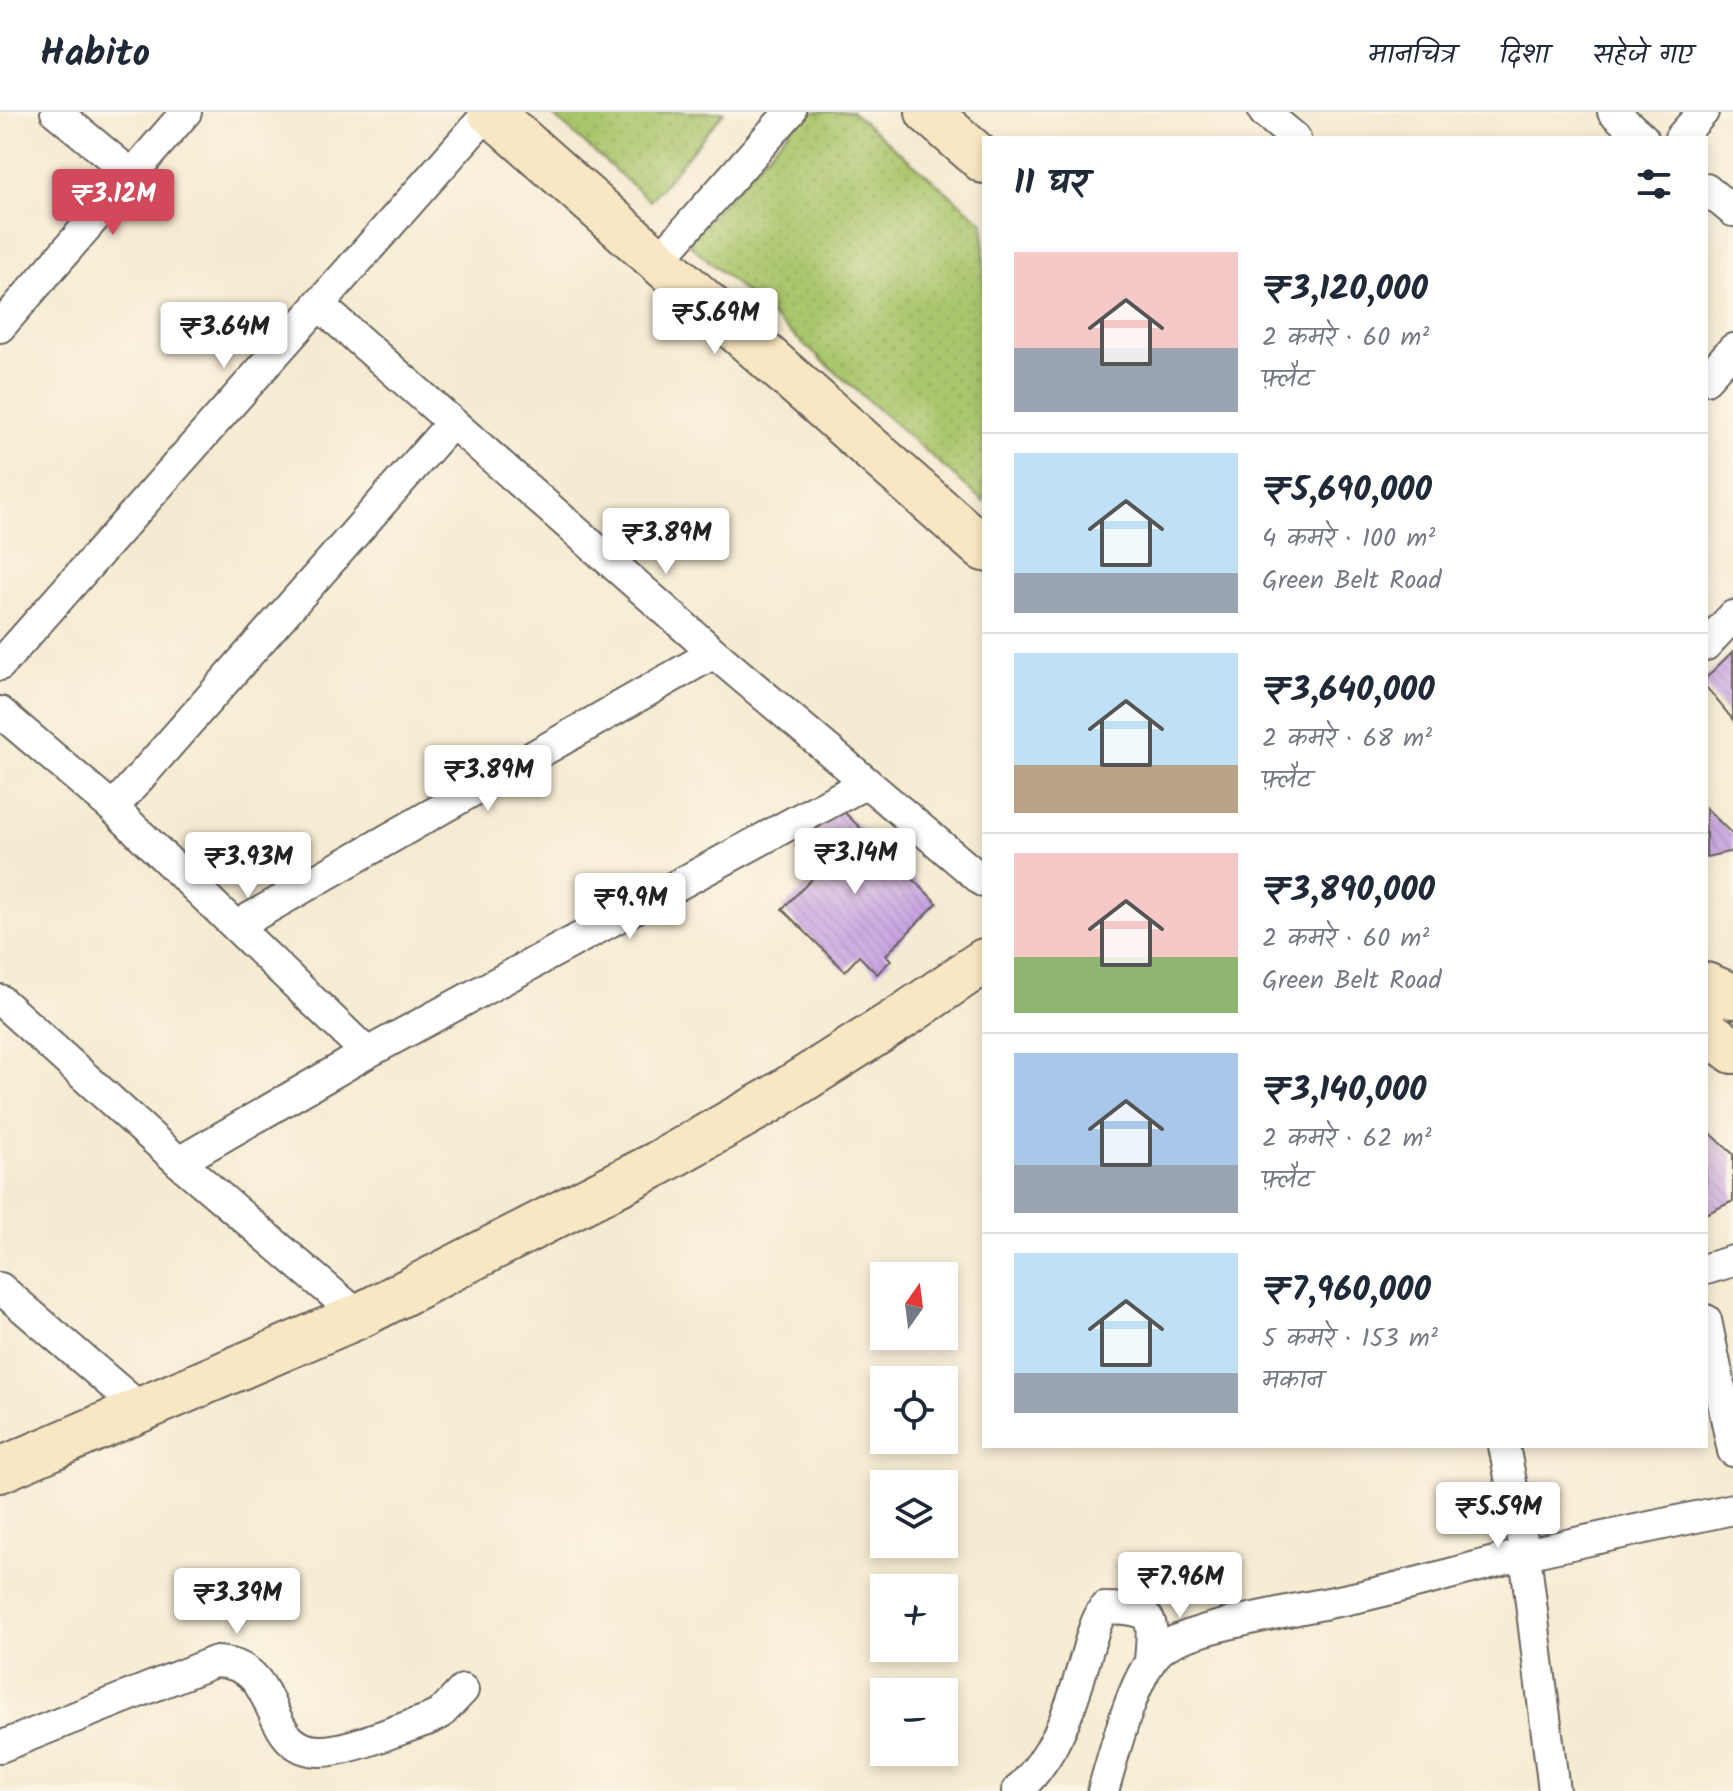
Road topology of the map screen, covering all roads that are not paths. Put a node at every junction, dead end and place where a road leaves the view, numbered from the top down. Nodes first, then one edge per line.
1 (56, 112) edge
2 (186, 112) edge
3 (490, 112) edge
4 (790, 112) edge
5 (928, 112) edge
6 (1264, 112) edge
7 (1613, 112) edge
8 (1703, 112) edge
9 (1293, 136) edge
10 (1641, 136) edge
11 (1682, 136) edge
12 (982, 159) edge
13 (131, 174) junction
14 (1708, 191) edge
15 (1733, 211) edge
16 (658, 261) junction
17 (318, 304) junction
18 (0, 327) edge
19 (1733, 349) edge
20 (1708, 377) edge
21 (451, 424) junction
22 (982, 547) edge
23 (1733, 616) edge
24 (1708, 643) edge
25 (714, 653) junction
26 (0, 665) edge
27 (0, 712) edge
28 (866, 783) junction
29 (113, 808) junction
30 (982, 880) edge
31 (236, 926) junction
32 (982, 962) edge
33 (1708, 986) edge
34 (1733, 996) edge
35 (0, 1000) edge
36 (367, 1053) junction
37 (179, 1162) junction
38 (1733, 1261) edge
39 (1708, 1268) edge
40 (0, 1288) edge
41 (359, 1316) junction
42 (1708, 1330) edge
43 (141, 1409) junction
44 (1504, 1448) edge
45 (1733, 1451) edge
46 (0, 1470) edge
47 (1733, 1509) edge
48 (1525, 1554) junction
49 (1150, 1661) junction
50 (463, 1690) dead end
51 (0, 1747) edge
52 (1017, 1791) edge
53 (1103, 1791) edge
54 (1554, 1791) edge

1 - 13 street
2 - 13 street
3 - 16 street
3 - 17 street
4 - 16 street
5 - 12 street
6 - 9 street
7 - 10 street
8 - 11 street
13 - 18 street
14 - 15 street
16 - 22 street
17 - 21 street
17 - 26 street
19 - 20 street
21 - 25 street
21 - 29 street
23 - 24 street
25 - 28 street
25 - 31 street
27 - 29 street
28 - 30 street
28 - 36 street
29 - 31 street
31 - 36 street
32 - 41 street
33 - 34 street
35 - 37 street
36 - 37 street
37 - 41 street
38 - 39 street
40 - 43 street
41 - 43 street
42 - 45 street
43 - 46 street
44 - 48 street
47 - 48 street
48 - 49 street
48 - 54 street
49 - 52 street
49 - 53 street
50 - 51 street

